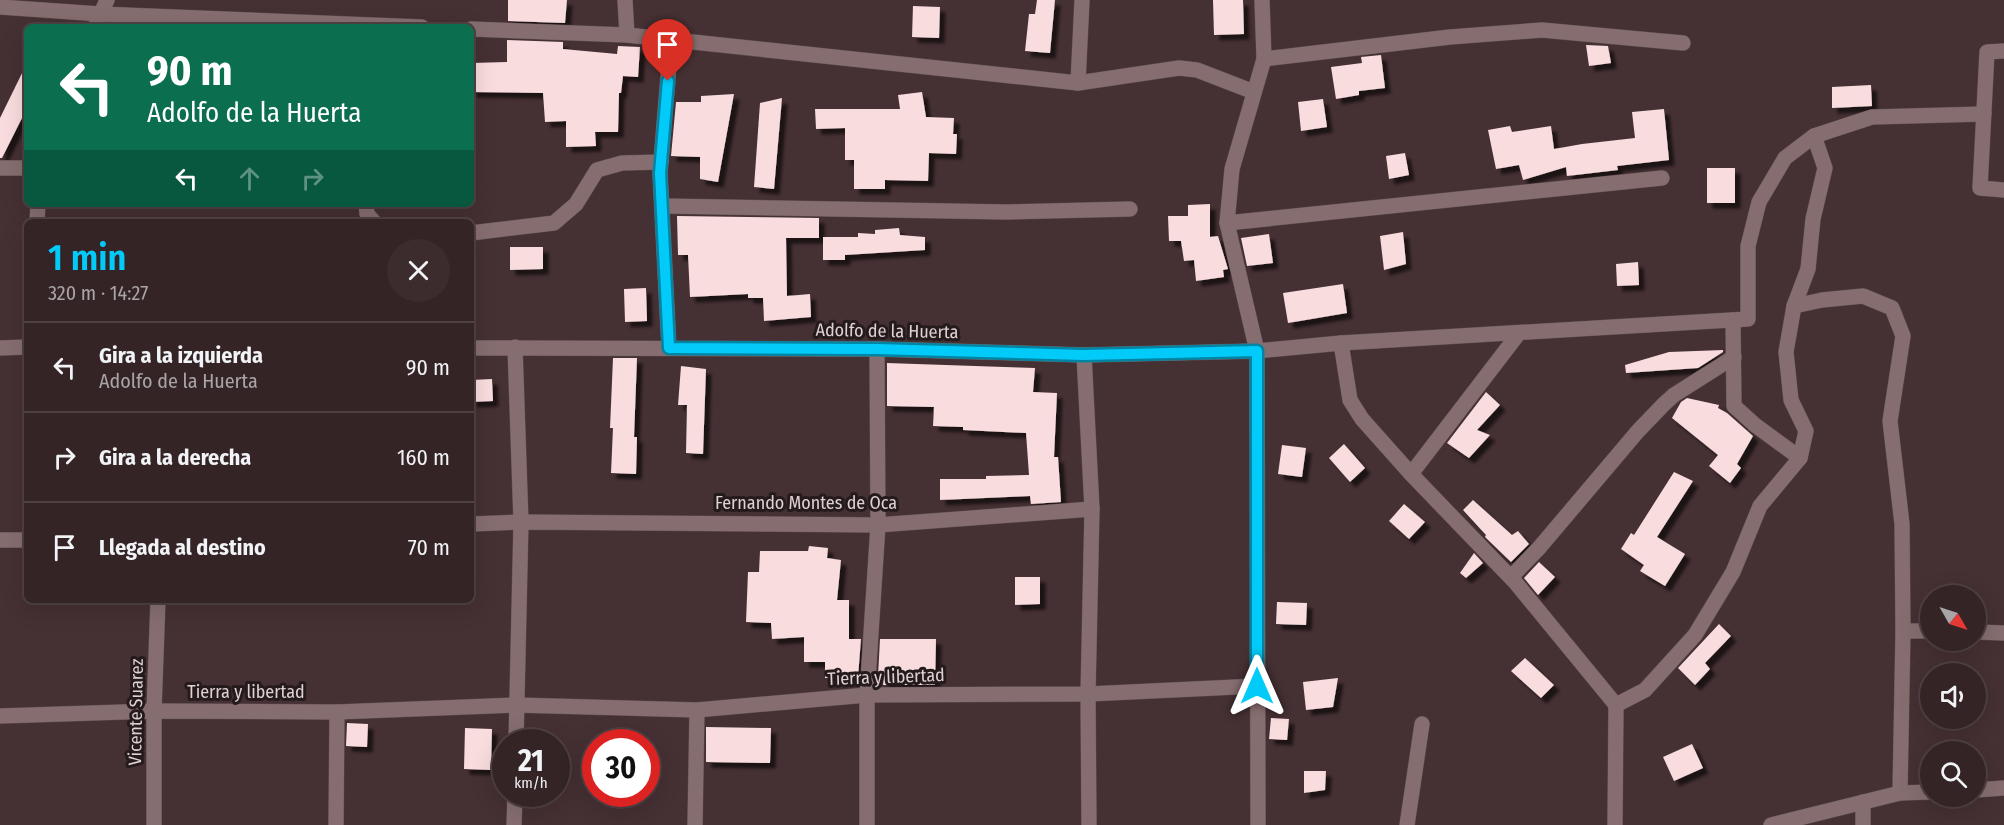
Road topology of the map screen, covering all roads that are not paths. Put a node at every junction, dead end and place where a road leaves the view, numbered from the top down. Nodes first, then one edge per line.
1 (625, 0) edge
2 (1082, 0) edge
3 (1262, 0) edge
4 (0, 7) edge
5 (101, 14) edge
6 (348, 24) edge
7 (474, 29) edge
8 (627, 35) junction
9 (671, 41) junction
10 (1683, 43) dead end
11 (2004, 51) edge
12 (1264, 59) junction
13 (1078, 83) junction
14 (1254, 92) junction
15 (1984, 114) junction
16 (1814, 135) junction
17 (661, 162) junction
18 (0, 168) edge
19 (24, 168) edge
20 (1662, 178) dead end
21 (2004, 189) edge
22 (663, 206) junction
23 (1130, 209) dead end
24 (1227, 223) junction
25 (474, 233) edge
26 (1794, 306) junction
27 (1733, 320) junction
28 (1519, 333) junction
29 (1341, 344) junction
30 (24, 347) edge
31 (515, 347) junction
32 (0, 348) edge
33 (474, 348) edge
34 (669, 348) junction
35 (877, 349) junction
36 (1257, 351) junction
37 (1084, 355) junction
38 (1734, 357) junction
39 (1800, 458) junction
40 (1411, 474) junction
41 (1092, 509) junction
42 (521, 522) junction
43 (474, 524) edge
44 (878, 525) junction
45 (0, 540) edge
46 (24, 540) edge
47 (1511, 578) junction
48 (158, 603) edge
49 (1903, 631) junction
50 (1920, 631) edge
51 (1986, 632) edge
52 (2004, 633) edge
53 (1257, 686) junction
54 (1088, 694) junction
55 (867, 695) junction
56 (516, 705) junction
57 (1616, 705) junction
58 (697, 710) junction
59 (154, 711) junction
60 (337, 712) junction
61 (0, 716) edge
62 (1422, 724) dead end
63 (516, 729) edge
64 (2004, 788) edge
65 (1986, 789) edge
66 (1920, 792) edge
67 (1900, 793) junction
68 (1863, 802) junction
69 (515, 807) edge
70 (154, 825) edge
71 (336, 825) edge
72 (514, 825) edge
73 (695, 825) edge
74 (867, 825) edge
75 (1089, 825) edge
76 (1258, 825) edge
77 (1407, 825) edge
78 (1615, 825) edge
79 (1771, 825) edge
80 (1863, 825) edge

1 - 8 street
2 - 13 street
3 - 12 street
4 - 5 street
5 - 6 street
7 - 8 street
8 - 9 street
9 - 13 street
9 - 17 street
10 - 12 street
11 - 15 street
12 - 14 street
13 - 14 street
14 - 24 street
15 - 16 street
15 - 21 street
16 - 26 street
16 - 27 street
17 - 22 street
17 - 25 street
18 - 19 street
20 - 24 street
22 - 23 street
22 - 34 street
24 - 36 street
26 - 39 street
26 - 49 street
27 - 28 street, Adolfo de la Huerta
27 - 38 street
28 - 29 street, Adolfo de la Huerta
28 - 40 street
29 - 36 street, Adolfo de la Huerta
29 - 40 street
30 - 32 street
31 - 33 street, Adolfo de la Huerta
31 - 34 street, Adolfo de la Huerta
31 - 42 street
34 - 35 street, Adolfo de la Huerta
35 - 37 street, Adolfo de la Huerta
35 - 44 street
36 - 37 street, Adolfo de la Huerta
36 - 53 street
37 - 41 street
38 - 39 street
38 - 47 street
39 - 57 street
40 - 47 street
41 - 44 street, Fernando Montes de Oca
41 - 54 street
42 - 43 street, Fernando Montes de Oca
42 - 44 street, Fernando Montes de Oca
42 - 56 street
44 - 55 street
45 - 46 street
47 - 57 street
48 - 59 street, Vicente Suarez
49 - 50 street
49 - 67 street
51 - 52 street
53 - 54 street, Tierra y libertad
53 - 76 street
54 - 55 street, Tierra y libertad
54 - 75 street
55 - 58 street, Tierra y libertad
55 - 74 street
56 - 58 street, Tierra y libertad
56 - 60 street, Tierra y libertad
56 - 63 street
57 - 78 street
58 - 73 street
59 - 60 street, Tierra y libertad
59 - 61 street, Tierra y libertad
59 - 70 street, Vicente Suarez
60 - 71 street
62 - 77 street
64 - 65 street
66 - 67 street
67 - 68 street
68 - 79 street
68 - 80 street
69 - 72 street

